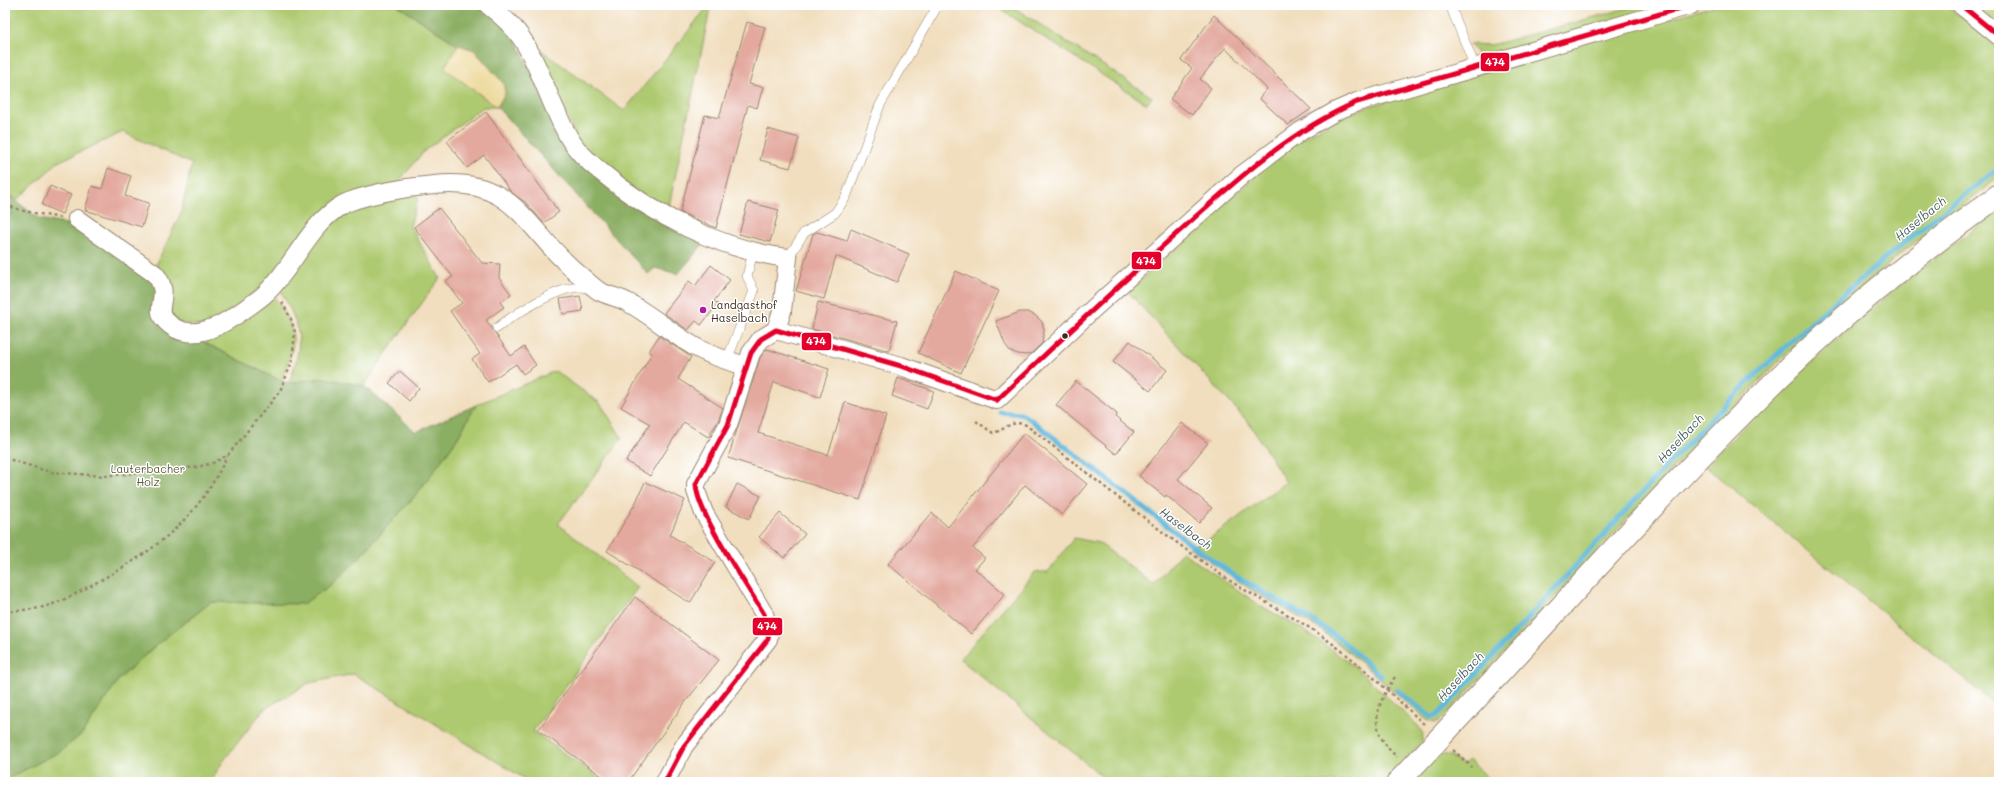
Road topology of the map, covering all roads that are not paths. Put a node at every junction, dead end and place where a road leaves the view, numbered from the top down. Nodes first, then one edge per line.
1 (488, 5) edge
2 (938, 5) edge
3 (1450, 5) edge
4 (1691, 5) edge
5 (1961, 5) edge
6 (1999, 36) edge
7 (1475, 67) junction
8 (1999, 195) edge
9 (77, 218) road end
10 (753, 252) junction
11 (788, 258) junction
12 (599, 291) junction
13 (497, 328) dead end
14 (776, 330) junction
15 (727, 360) junction
16 (746, 366) junction
17 (665, 782) edge
18 (1398, 782) edge

1 - 10 street
2 - 11 lane
3 - 7 lane
4 - 7 street
5 - 6 street
7 - 14 street
8 - 18 street
9 - 12 street
10 - 11 street
10 - 15 lane
11 - 14 street
12 - 13 lane
12 - 15 street
14 - 16 street
15 - 16 street
16 - 17 street

